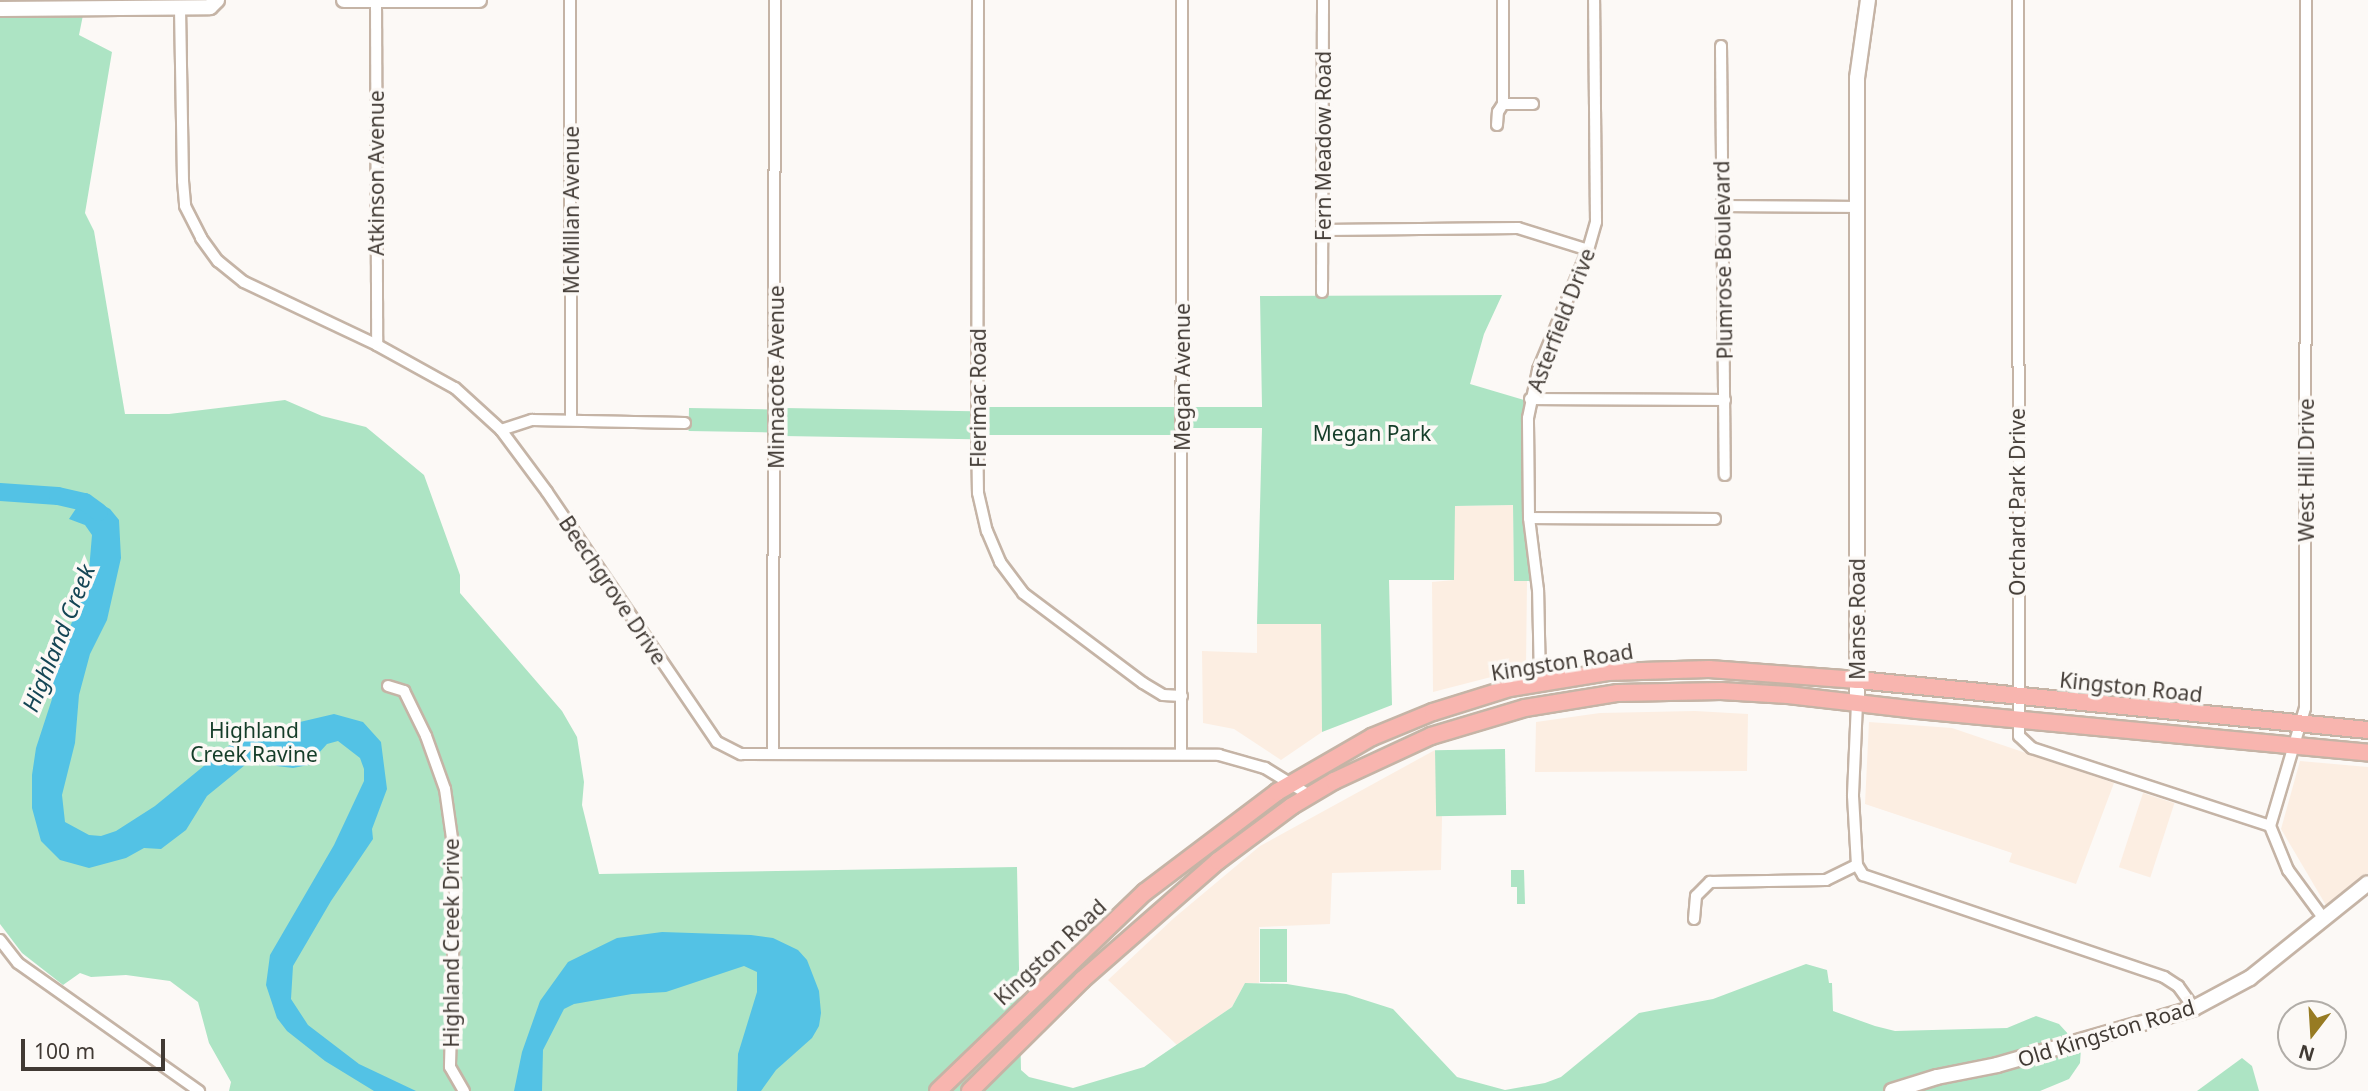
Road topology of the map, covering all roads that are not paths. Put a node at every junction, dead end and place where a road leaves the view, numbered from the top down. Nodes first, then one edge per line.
1 (217, 0) edge
2 (344, 0) edge
3 (479, 0) edge
4 (570, 0) edge
5 (775, 0) edge
6 (978, 0) edge
7 (1182, 0) edge
8 (1323, 0) edge
9 (1503, 0) edge
10 (1594, 0) edge
11 (1868, 0) edge
12 (2018, 0) edge
13 (2306, 0) edge
14 (376, 1) edge
15 (129, 4) edge
16 (180, 8) junction
17 (0, 9) edge
18 (1721, 46) dead end
19 (1503, 104) junction
20 (1533, 104) dead end
21 (1497, 125) dead end
22 (1723, 206) junction
23 (1858, 207) junction
24 (1323, 230) junction
25 (1588, 250) junction
26 (1322, 292) dead end
27 (377, 345) junction
28 (1530, 399) junction
29 (1725, 400) junction
30 (572, 419) junction
31 (685, 423) dead end
32 (501, 430) junction
33 (1726, 475) dead end
34 (1529, 519) junction
35 (1715, 519) dead end
36 (1858, 680) junction
37 (1540, 682) junction
38 (388, 686) dead end
39 (1182, 696) junction
40 (2019, 696) junction
41 (1857, 703) junction
42 (2019, 720) junction
43 (2302, 725) junction
44 (2368, 730) edge
45 (2295, 747) junction
46 (2368, 753) edge
47 (774, 754) junction
48 (1181, 754) junction
49 (1290, 783) junction
50 (1309, 795) junction
51 (2270, 826) junction
52 (1857, 865) junction
53 (2368, 883) edge
54 (1694, 919) dead end
55 (2324, 919) junction
56 (0, 940) edge
57 (2194, 1008) junction
58 (971, 1089) edge
59 (199, 1091) edge
60 (464, 1091) edge
61 (938, 1091) edge
62 (1892, 1091) edge

1 - 16 street
2 - 14 street
3 - 14 street
4 - 30 street, McMillan Avenue
5 - 47 street, Minnacote Avenue
6 - 39 street, Flerimac Road
7 - 39 street, Megan Avenue
8 - 24 street, Fern Meadow Road
9 - 19 street
10 - 25 street, Asterfield Drive
11 - 23 street, Manse Road
12 - 40 street, Orchard Park Drive
13 - 43 street, West Hill Drive
14 - 27 street, Atkinson Avenue
15 - 16 street
15 - 17 street
16 - 27 street, Beechgrove Drive
18 - 22 street, Plumrose Boulevard
19 - 20 street
19 - 21 street
22 - 23 street
22 - 29 street, Plumrose Boulevard
23 - 36 street, Manse Road
24 - 25 street
24 - 26 street, Fern Meadow Road
25 - 28 street, Asterfield Drive
27 - 32 street, Beechgrove Drive
28 - 29 street
28 - 34 street, Asterfield Drive
29 - 33 street, Plumrose Boulevard
30 - 31 street
30 - 32 street
32 - 47 street, Beechgrove Drive
34 - 35 street
34 - 37 street, Asterfield Drive
36 - 37 main road, Kingston Road
36 - 40 main road, Kingston Road
36 - 41 street, Manse Road
37 - 49 main road, Kingston Road
38 - 60 street, Highland Creek Drive
39 - 48 street, Megan Avenue
40 - 42 street, Orchard Park Drive
40 - 43 main road, Kingston Road
41 - 42 main road, Kingston Road
41 - 50 main road, Kingston Road
41 - 52 street, Manse Road
42 - 45 main road, Kingston Road
42 - 51 street, Orchard Park Drive
43 - 44 main road, Kingston Road
43 - 45 street, West Hill Drive
45 - 46 main road, Kingston Road
45 - 51 street, West Hill Drive
47 - 48 street, Beechgrove Drive
48 - 49 street, Beechgrove Drive
49 - 50 street, Beechgrove Drive
49 - 61 main road, Kingston Road
50 - 58 main road, Kingston Road
51 - 55 street
52 - 54 street
52 - 57 street
53 - 55 street, Old Kingston Road
55 - 57 street, Old Kingston Road
56 - 59 street
57 - 62 street, Old Kingston Road

